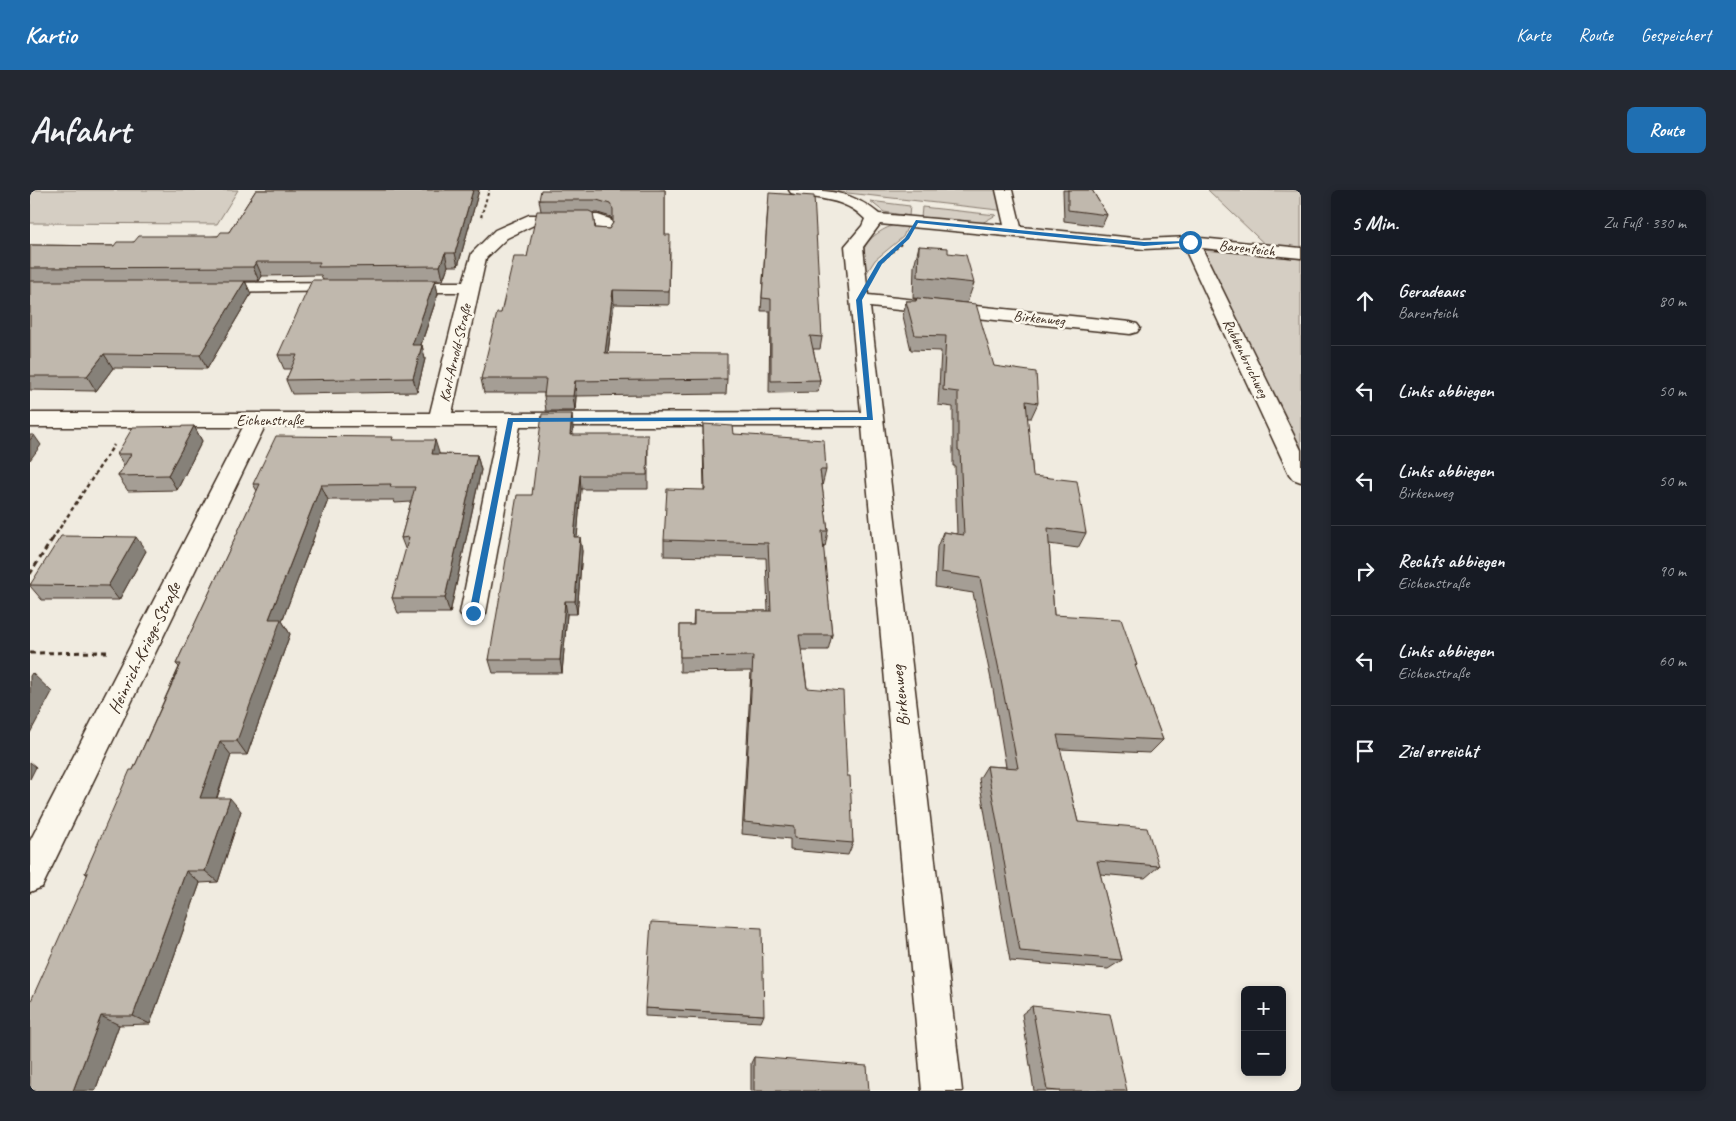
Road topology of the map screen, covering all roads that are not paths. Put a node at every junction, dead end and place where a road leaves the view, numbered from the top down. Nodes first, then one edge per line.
1 (797, 190) edge
2 (1004, 190) edge
3 (874, 218) junction
4 (1014, 232) junction
5 (604, 237) edge
6 (1190, 242) junction
7 (1301, 254) edge
8 (360, 287) edge
9 (380, 287) edge
10 (470, 287) junction
11 (190, 288) edge
12 (859, 300) junction
13 (1130, 328) dead end
14 (871, 419) junction
15 (30, 420) edge
16 (257, 420) junction
17 (439, 420) junction
18 (510, 420) junction
19 (1301, 474) edge
20 (473, 613) dead end
21 (30, 876) edge
22 (942, 1091) edge

1 - 3 street
2 - 4 street
3 - 4 street, Barenteich
3 - 12 street, Birkenweg
4 - 6 street, Barenteich
5 - 10 street, Karl-Arnold-Straße
6 - 7 street, Barenteich
6 - 19 street, Rubbenbruchweg
8 - 11 street
9 - 10 street, Karl-Arnold-Straße
10 - 17 street, Karl-Arnold-Straße
12 - 13 street, Birkenweg
12 - 14 street, Birkenweg
14 - 18 street, Eichenstraße
14 - 22 street, Birkenweg
15 - 16 street, Eichenstraße
16 - 17 street, Eichenstraße
16 - 21 street, Heinrich-Kriege-Straße
17 - 18 street, Eichenstraße
18 - 20 street

